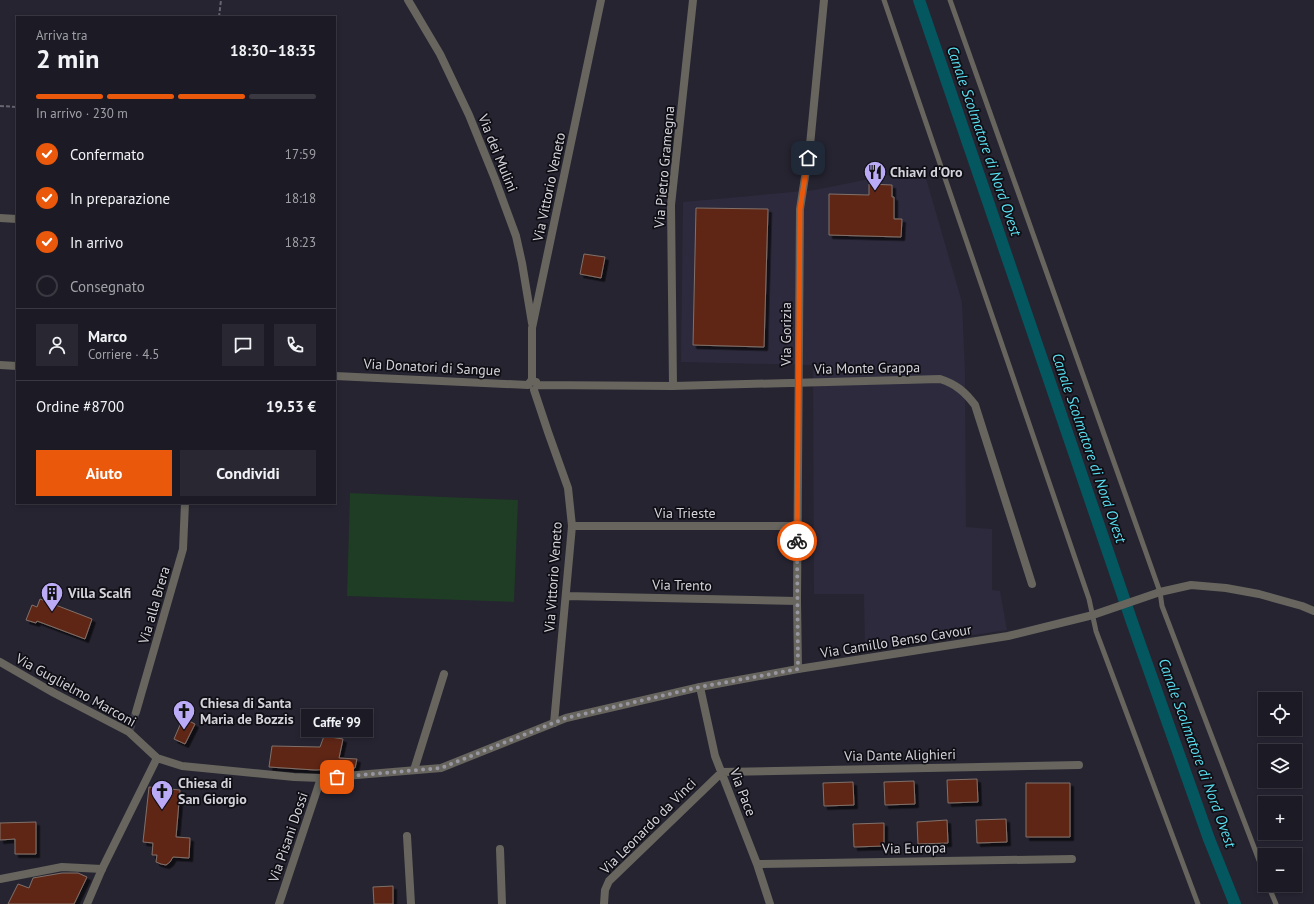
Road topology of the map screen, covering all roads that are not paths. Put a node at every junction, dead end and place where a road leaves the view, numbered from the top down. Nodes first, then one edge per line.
1 (408, 0) edge
2 (601, 0) edge
3 (693, 0) edge
4 (824, 0) edge
5 (884, 0) edge
6 (950, 0) edge
7 (0, 218) edge
8 (16, 219) edge
9 (532, 328) junction
10 (0, 366) edge
11 (16, 366) edge
12 (336, 376) edge
13 (799, 382) junction
14 (533, 385) junction
15 (673, 386) junction
16 (185, 504) edge
17 (572, 526) junction
18 (798, 526) junction
19 (1032, 584) dead end
20 (1156, 593) junction
21 (566, 596) junction
22 (797, 601) junction
23 (1314, 611) edge
24 (1093, 615) junction
25 (0, 662) edge
26 (798, 669) junction
27 (444, 674) dead end
28 (700, 687) junction
29 (136, 712) tunnel mouth
30 (554, 723) junction
31 (157, 758) junction
32 (1079, 765) dead end
33 (414, 770) junction
34 (722, 772) junction
35 (321, 778) junction
36 (407, 836) dead end
37 (500, 849) dead end
38 (1258, 858) edge
39 (1072, 859) dead end
40 (757, 864) junction
41 (102, 869) junction
42 (0, 878) edge
43 (1271, 892) edge
44 (87, 904) edge
45 (279, 904) edge
46 (411, 904) edge
47 (502, 904) edge
48 (604, 904) edge
49 (770, 904) edge
50 (1198, 904) edge
51 (1276, 904) edge

1 - 9 street, Via dei Mulini
2 - 9 street, Via Vittorio Veneto
3 - 15 street, Via Pietro Gramegna
4 - 13 street, Via Gorizia
5 - 24 lane
6 - 20 lane
7 - 8 street
9 - 14 street, Via Vittorio Veneto
10 - 11 street
12 - 14 street, Via Donatori di Sangue
13 - 15 street, Via Monte Grappa
13 - 18 street, Via Gorizia
13 - 19 street, Via Monte Grappa
14 - 15 street, Via Monte Grappa
14 - 17 street, Via Vittorio Veneto
16 - 29 street, Via alla Brera
17 - 18 street, Via Trieste
17 - 21 street, Via Vittorio Veneto
18 - 22 street, Via Gorizia
20 - 23 street, Via Camillo Benso Cavour
20 - 24 street, Via Camillo Benso Cavour
20 - 38 lane
21 - 22 street, Via Trento
21 - 30 street, Via Vittorio Veneto
22 - 26 street, Via Gorizia
24 - 26 street, Via Camillo Benso Cavour
24 - 50 lane
25 - 31 street, Via Guglielmo Marconi
26 - 28 street, Via Camillo Benso Cavour
27 - 33 street
28 - 30 street, Via Camillo Benso Cavour
28 - 34 street, Via Pace
30 - 33 street, Via Camillo Benso Cavour
31 - 35 street, Via Camillo Benso Cavour
31 - 41 street
32 - 34 street, Via Dante Alighieri
33 - 35 street, Via Camillo Benso Cavour
34 - 40 street, Via Pace
34 - 48 street, Via Leonardo da Vinci
35 - 45 street, Via Pisani Dossi
36 - 46 street
37 - 47 street
39 - 40 street, Via Europa
40 - 49 street, Via Pace
41 - 42 street
41 - 44 street
43 - 51 lane

